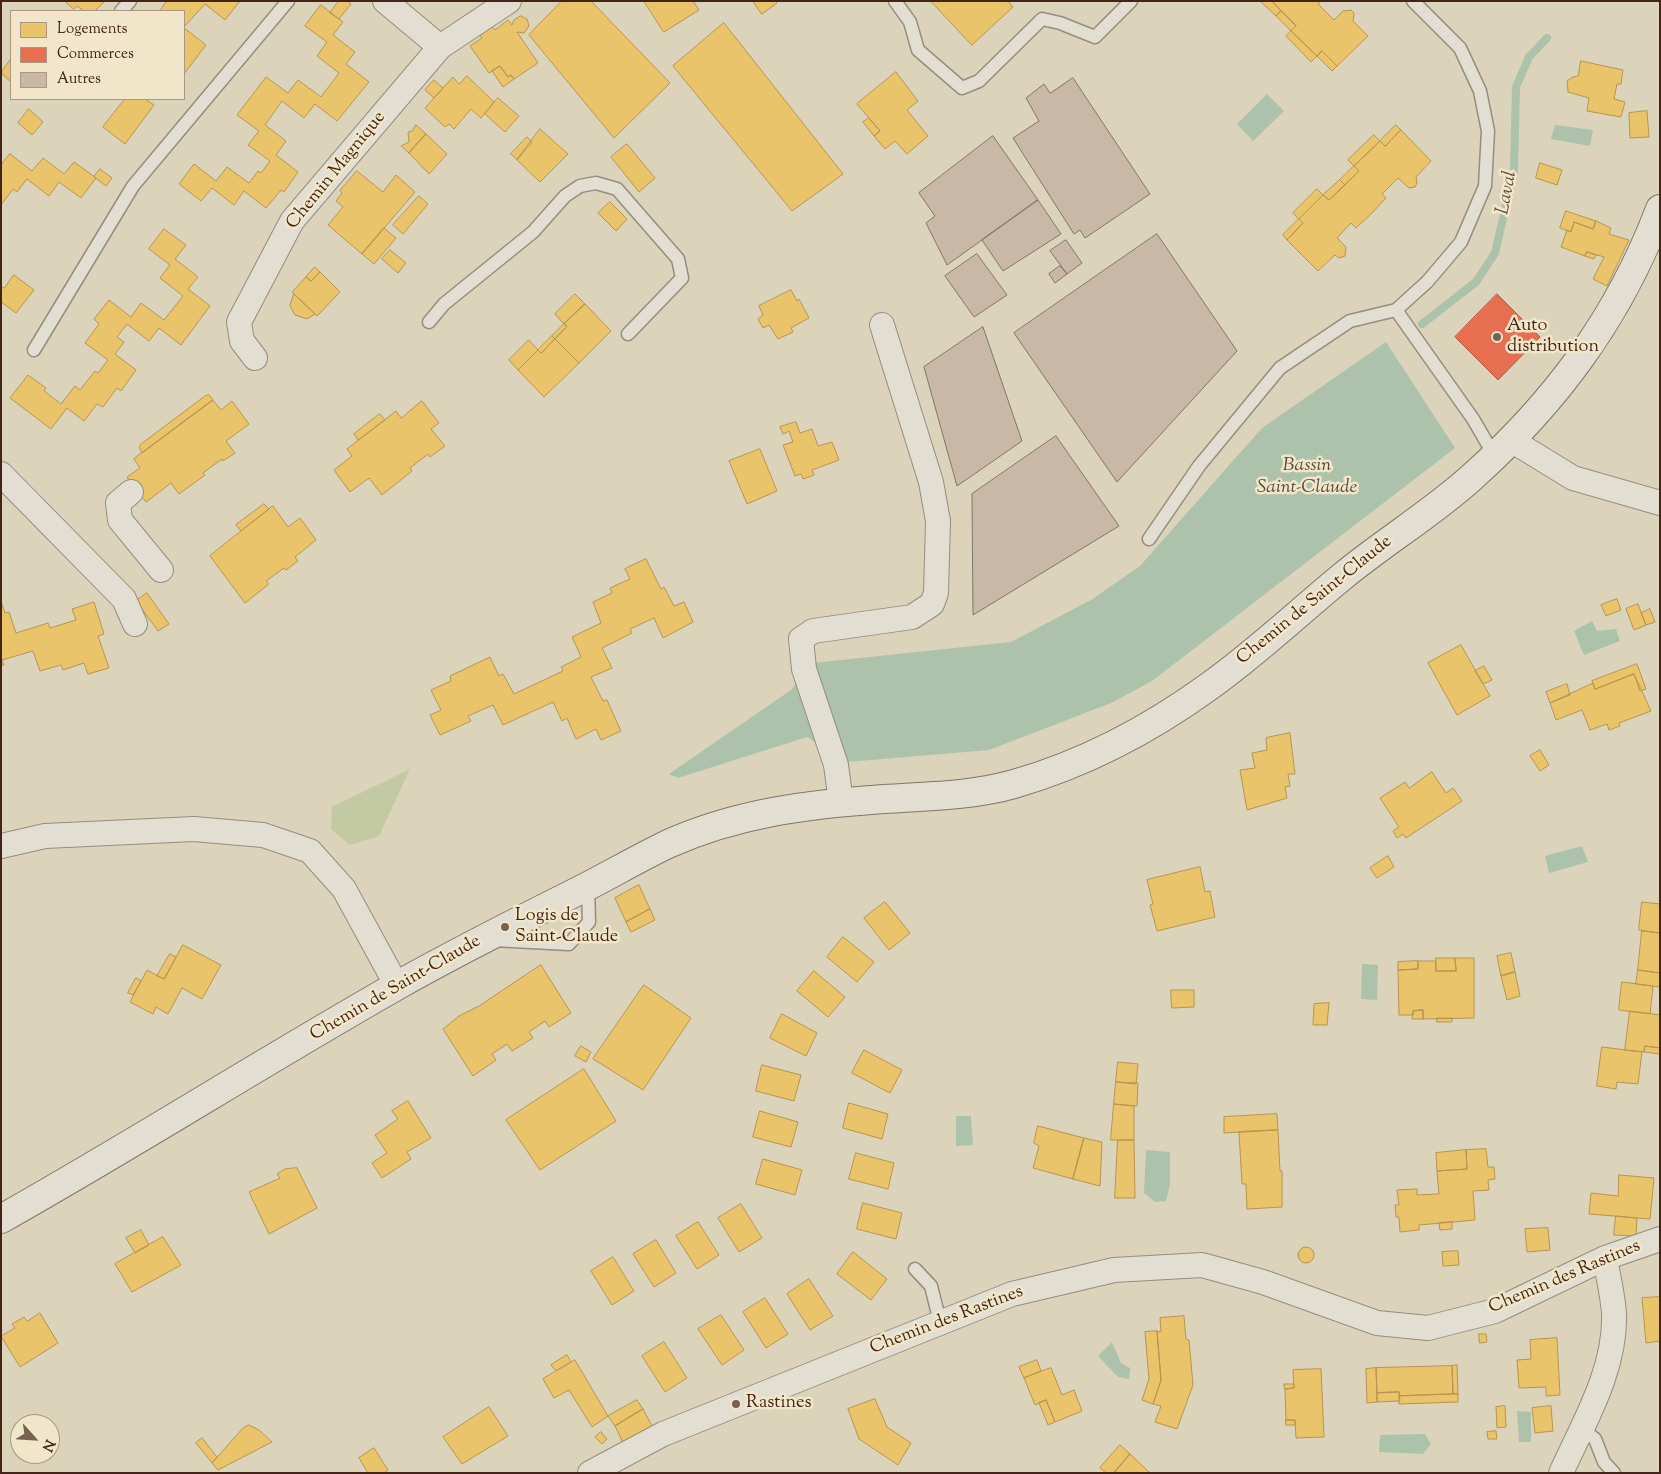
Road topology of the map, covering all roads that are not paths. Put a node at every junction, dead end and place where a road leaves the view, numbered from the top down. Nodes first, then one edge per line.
1 (288, 1) edge
2 (385, 1) edge
3 (509, 1) edge
4 (895, 1) edge
5 (1131, 1) edge
6 (1413, 1) edge
7 (440, 47) junction
8 (1660, 209) edge
9 (1396, 310) junction
10 (429, 322) dead end
11 (882, 325) dead end
12 (628, 334) dead end
13 (34, 350) dead end
14 (256, 358) dead end
15 (1503, 448) junction
16 (1, 474) edge
17 (131, 492) dead end
18 (1660, 503) edge
19 (1149, 539) dead end
20 (161, 570) dead end
21 (136, 624) dead end
22 (840, 802) junction
23 (1, 846) edge
24 (588, 886) junction
25 (480, 939) junction
26 (397, 986) junction
27 (1, 1219) edge
28 (1660, 1239) edge
29 (1605, 1258) junction
30 (915, 1269) dead end
31 (940, 1322) junction
32 (1581, 1428) junction
33 (590, 1473) edge
34 (1562, 1473) edge
35 (1614, 1473) edge

1 - 13 lane
2 - 7 street
3 - 7 street, Chemin Magnique
4 - 5 lane
6 - 9 lane
7 - 14 street, Chemin Magnique
8 - 15 street, Chemin de Saint-Claude
9 - 15 lane
9 - 19 lane
10 - 12 lane
11 - 22 street
15 - 18 street
15 - 22 street, Chemin de Saint-Claude
16 - 21 street
17 - 20 street
22 - 24 street, Chemin de Saint-Claude
23 - 26 street
24 - 25 street, Chemin de Saint-Claude
24 - 25 lane
25 - 26 street, Chemin de Saint-Claude
26 - 27 street, Chemin de Saint-Claude
28 - 29 street, Chemin des Rastines
29 - 31 street, Chemin des Rastines
29 - 32 street
30 - 31 lane
31 - 33 street, Chemin des Rastines
32 - 34 street
32 - 35 lane

